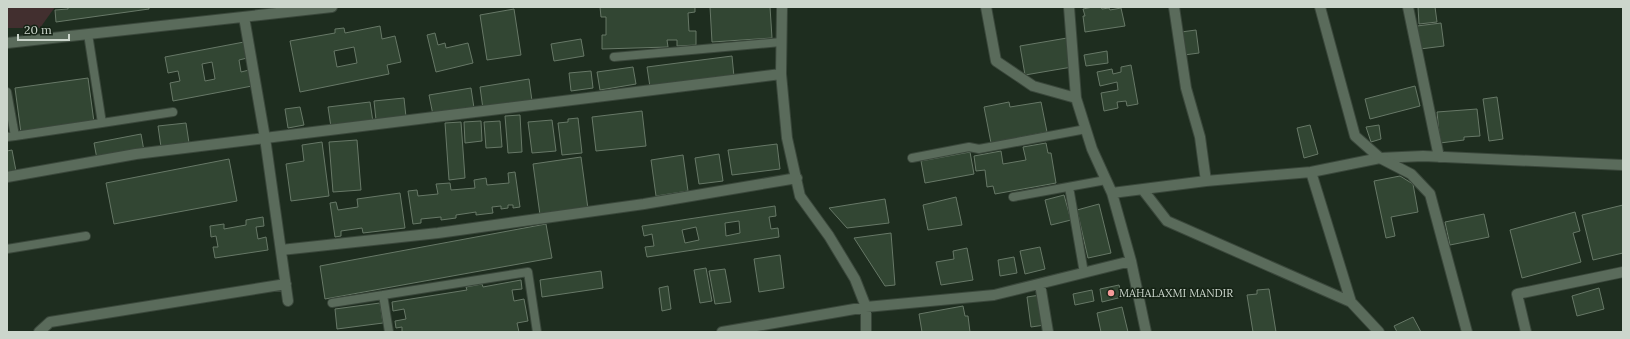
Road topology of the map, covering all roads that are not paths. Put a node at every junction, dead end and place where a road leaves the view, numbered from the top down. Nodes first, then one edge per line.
1 (332, 7) edge
2 (782, 7) edge
3 (986, 7) edge
4 (1069, 7) edge
5 (1174, 7) edge
6 (1320, 7) edge
7 (1408, 7) edge
8 (244, 17) junction
9 (88, 34) junction
10 (781, 42) junction
11 (7, 43) edge
12 (614, 57) dead end
13 (781, 74) junction
14 (7, 92) edge
15 (1076, 98) junction
16 (173, 112) dead end
17 (102, 123) junction
18 (1086, 129) junction
19 (11, 137) edge
20 (265, 138) junction
21 (1439, 157) junction
22 (912, 158) dead end
23 (1380, 158) junction
24 (1623, 165) edge
25 (1311, 172) junction
26 (7, 178) edge
27 (797, 178) junction
28 (1106, 180) junction
29 (1206, 181) junction
30 (1069, 187) junction
31 (1143, 190) junction
32 (1112, 193) junction
33 (1014, 197) dead end
34 (86, 236) dead end
35 (7, 249) edge
36 (281, 250) junction
37 (1131, 261) junction
38 (1623, 272) edge
39 (1084, 273) junction
40 (286, 284) junction
41 (1040, 284) junction
42 (383, 295) junction
43 (288, 301) dead end
44 (332, 302) dead end
45 (1351, 302) junction
46 (866, 307) junction
47 (768, 328) edge
48 (40, 332) edge
49 (389, 332) edge
50 (537, 332) edge
51 (722, 332) edge
52 (866, 332) edge
53 (1048, 332) edge
54 (1146, 332) edge
55 (1379, 332) edge
56 (1467, 332) edge
57 (1526, 332) edge

1 - 8 street
2 - 10 street
3 - 15 street
4 - 15 street
5 - 29 street
6 - 23 street
7 - 21 street
8 - 9 street
8 - 20 street
9 - 11 street
9 - 17 lane
10 - 12 lane
10 - 13 street
13 - 20 street
13 - 27 street
14 - 19 lane
15 - 18 street
16 - 17 lane
17 - 19 lane
18 - 22 lane
18 - 28 street
20 - 26 street
20 - 36 street
21 - 23 street
21 - 24 street
23 - 25 street
23 - 56 street
25 - 29 street
25 - 45 street
27 - 36 street
27 - 46 street
28 - 30 lane
28 - 32 street
29 - 31 street
30 - 33 lane
30 - 39 lane
31 - 32 street
31 - 45 street
32 - 37 street
34 - 35 lane
36 - 40 street
37 - 39 street
37 - 54 street
38 - 57 street
39 - 41 street
40 - 43 street
40 - 48 street
41 - 46 street
41 - 53 street
42 - 44 lane
42 - 49 lane
42 - 50 lane
45 - 55 street
46 - 47 street
46 - 52 street
47 - 51 street

